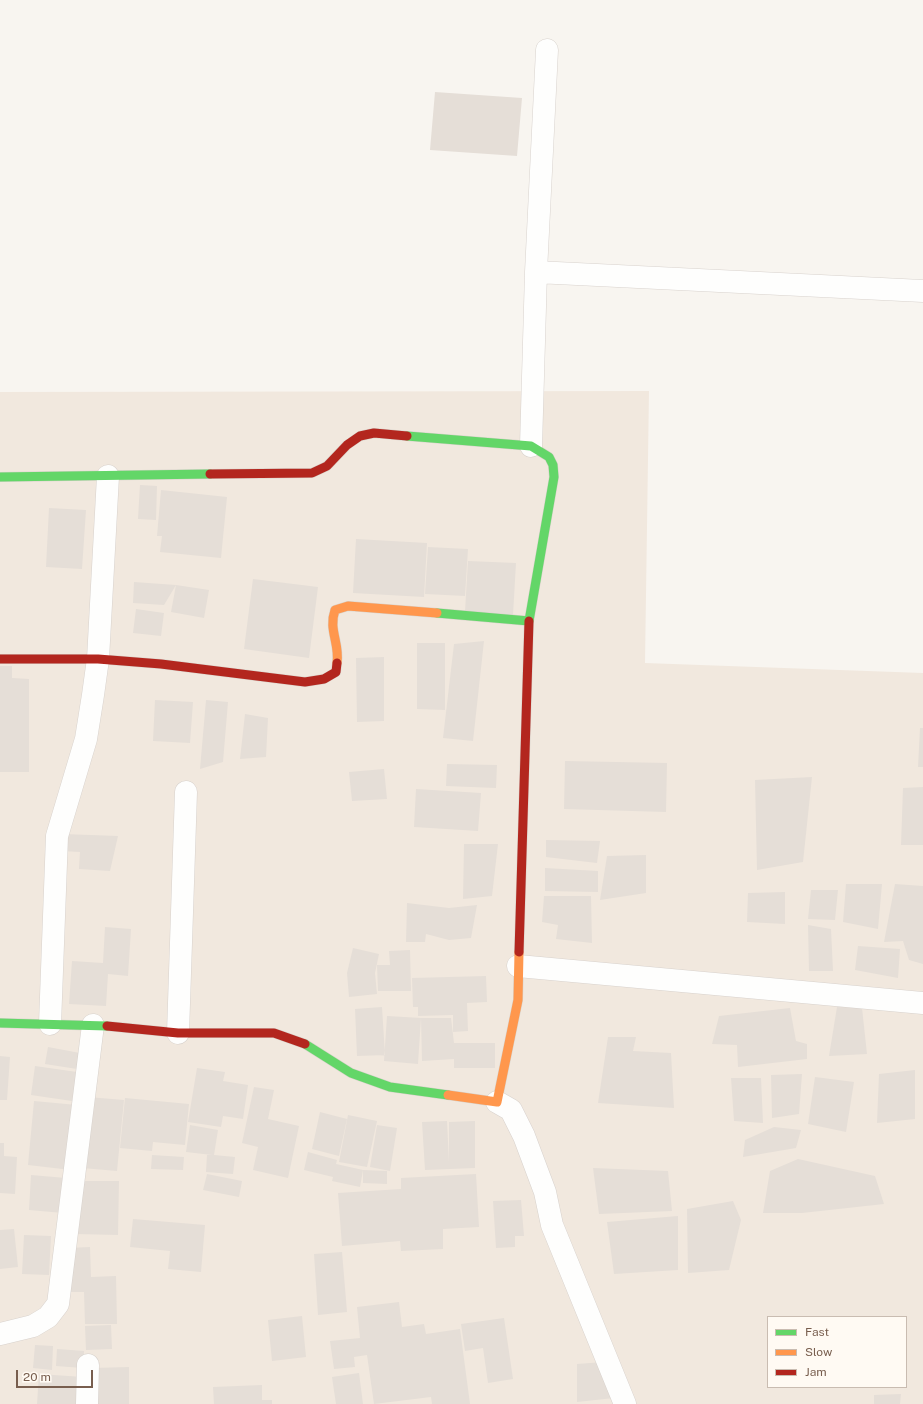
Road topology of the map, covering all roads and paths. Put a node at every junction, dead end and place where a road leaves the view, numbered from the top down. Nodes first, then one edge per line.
1 (547, 50) dead end
2 (536, 272) junction
3 (923, 291) edge
4 (531, 446) junction
5 (108, 476) junction
6 (0, 477) edge
7 (528, 622) junction
8 (0, 659) edge
9 (98, 659) junction
10 (186, 792) dead end
11 (518, 966) junction
12 (923, 1003) edge
13 (0, 1023) edge
14 (50, 1024) junction
15 (93, 1025) junction
16 (178, 1033) junction
17 (497, 1102) junction
18 (0, 1334) edge
19 (88, 1365) dead end
20 (87, 1404) edge
21 (625, 1404) edge

1 - 2 street
2 - 3 street
2 - 4 street
4 - 5 street
4 - 7 street
5 - 6 street
5 - 9 street
7 - 9 street
7 - 11 street
8 - 9 street
9 - 14 street
10 - 16 street
11 - 12 street
11 - 17 street
13 - 14 street
14 - 15 street
15 - 16 street
15 - 18 street
16 - 17 street
17 - 21 street
19 - 20 street

